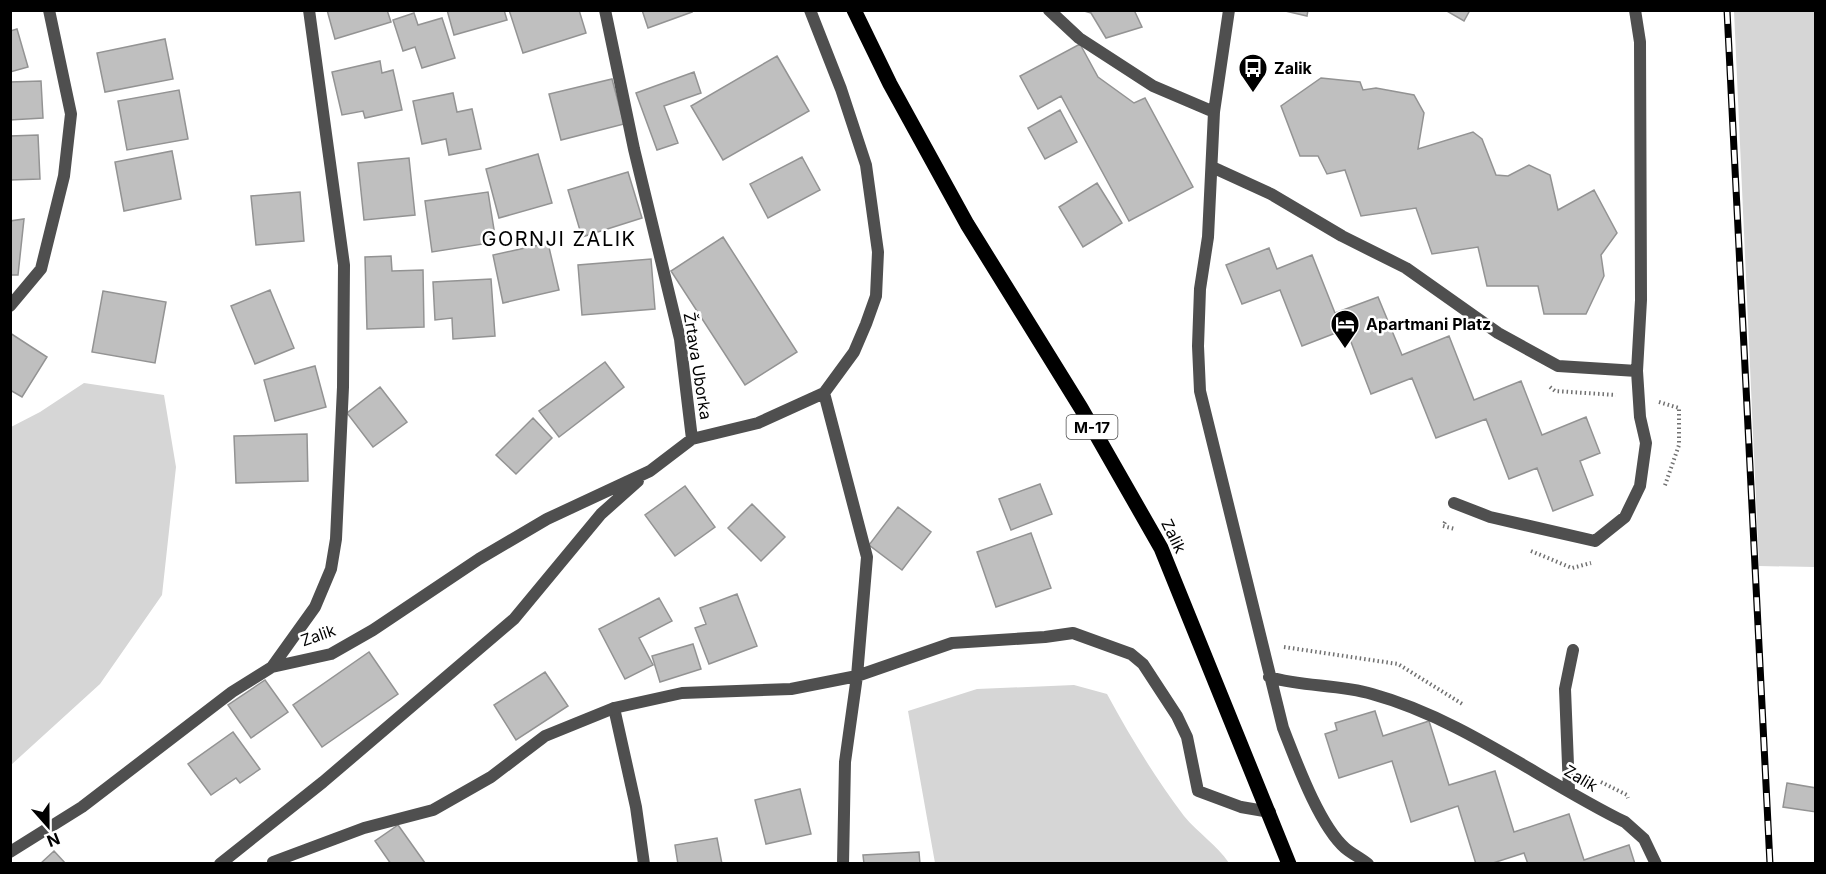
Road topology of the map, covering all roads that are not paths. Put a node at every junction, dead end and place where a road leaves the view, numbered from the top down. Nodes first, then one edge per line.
1 (49, 10) edge
2 (309, 10) edge
3 (605, 10) edge
4 (810, 10) edge
5 (854, 10) edge
6 (1049, 10) edge
7 (1229, 10) edge
8 (1635, 10) edge
9 (1214, 112) junction
10 (1212, 167) junction
11 (10, 306) edge
12 (1637, 371) junction
13 (824, 393) junction
14 (692, 439) junction
15 (650, 471) junction
16 (1454, 502) road end
17 (1573, 650) dead end
18 (272, 667) junction
19 (857, 676) junction
20 (1269, 677) junction
21 (614, 708) junction
22 (1569, 790) junction
23 (1270, 812) junction
24 (10, 852) edge
25 (273, 862) edge
26 (220, 864) edge
27 (644, 864) edge
28 (843, 864) edge
29 (1289, 864) edge
30 (1368, 864) edge
31 (1656, 864) edge

1 - 11 street
2 - 18 street
3 - 14 street, Žrtava Uborka
4 - 13 street, Žrtava Uborka
5 - 23 main road, Zalik / M-17
6 - 9 street
7 - 9 street
8 - 12 street
9 - 10 street
10 - 12 street
10 - 20 street
12 - 16 street
13 - 14 street, Žrtava Uborka
13 - 19 street
14 - 15 street, Zalik
15 - 18 street, Zalik
15 - 26 street, Zalik
17 - 22 street
18 - 24 street, Zalik
19 - 21 street
19 - 23 street
19 - 28 street
20 - 22 street, Zalik
20 - 30 street
21 - 25 street
21 - 27 street
22 - 31 street, Zalik
23 - 29 main road, Zalik / M-17

